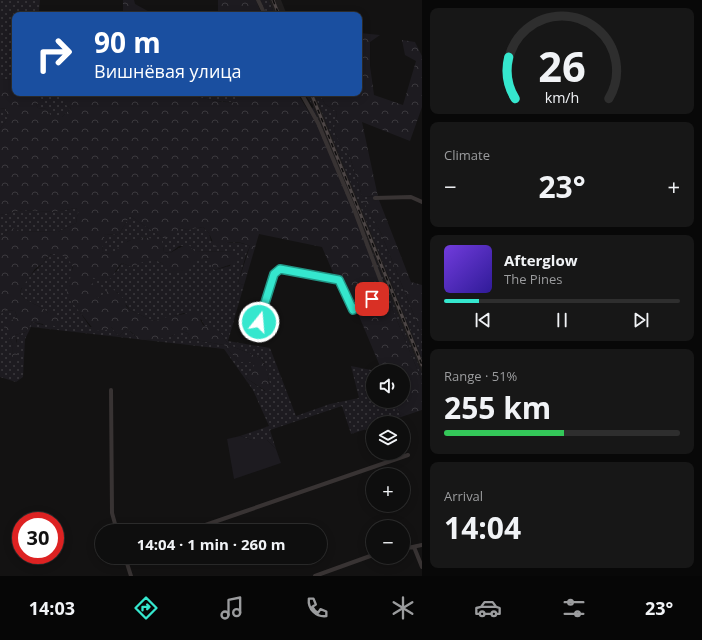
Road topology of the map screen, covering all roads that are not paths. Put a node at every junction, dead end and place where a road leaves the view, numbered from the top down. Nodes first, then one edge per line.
1 (258, 0) edge
2 (264, 12) edge
3 (303, 96) edge
4 (375, 198) dead end
5 (422, 202) edge
6 (259, 322) dead end
7 (111, 390) dead end
8 (394, 460) edge
9 (115, 524) edge
10 (208, 524) edge
11 (422, 545) edge
12 (414, 547) junction
13 (410, 548) edge
14 (366, 558) edge
15 (127, 564) edge
16 (422, 567) edge
17 (131, 576) edge
18 (315, 576) edge

1 - 2 street
3 - 6 street
4 - 5 street
7 - 9 street
8 - 10 street
11 - 12 street
12 - 13 street
12 - 16 street
14 - 18 street
15 - 17 street

